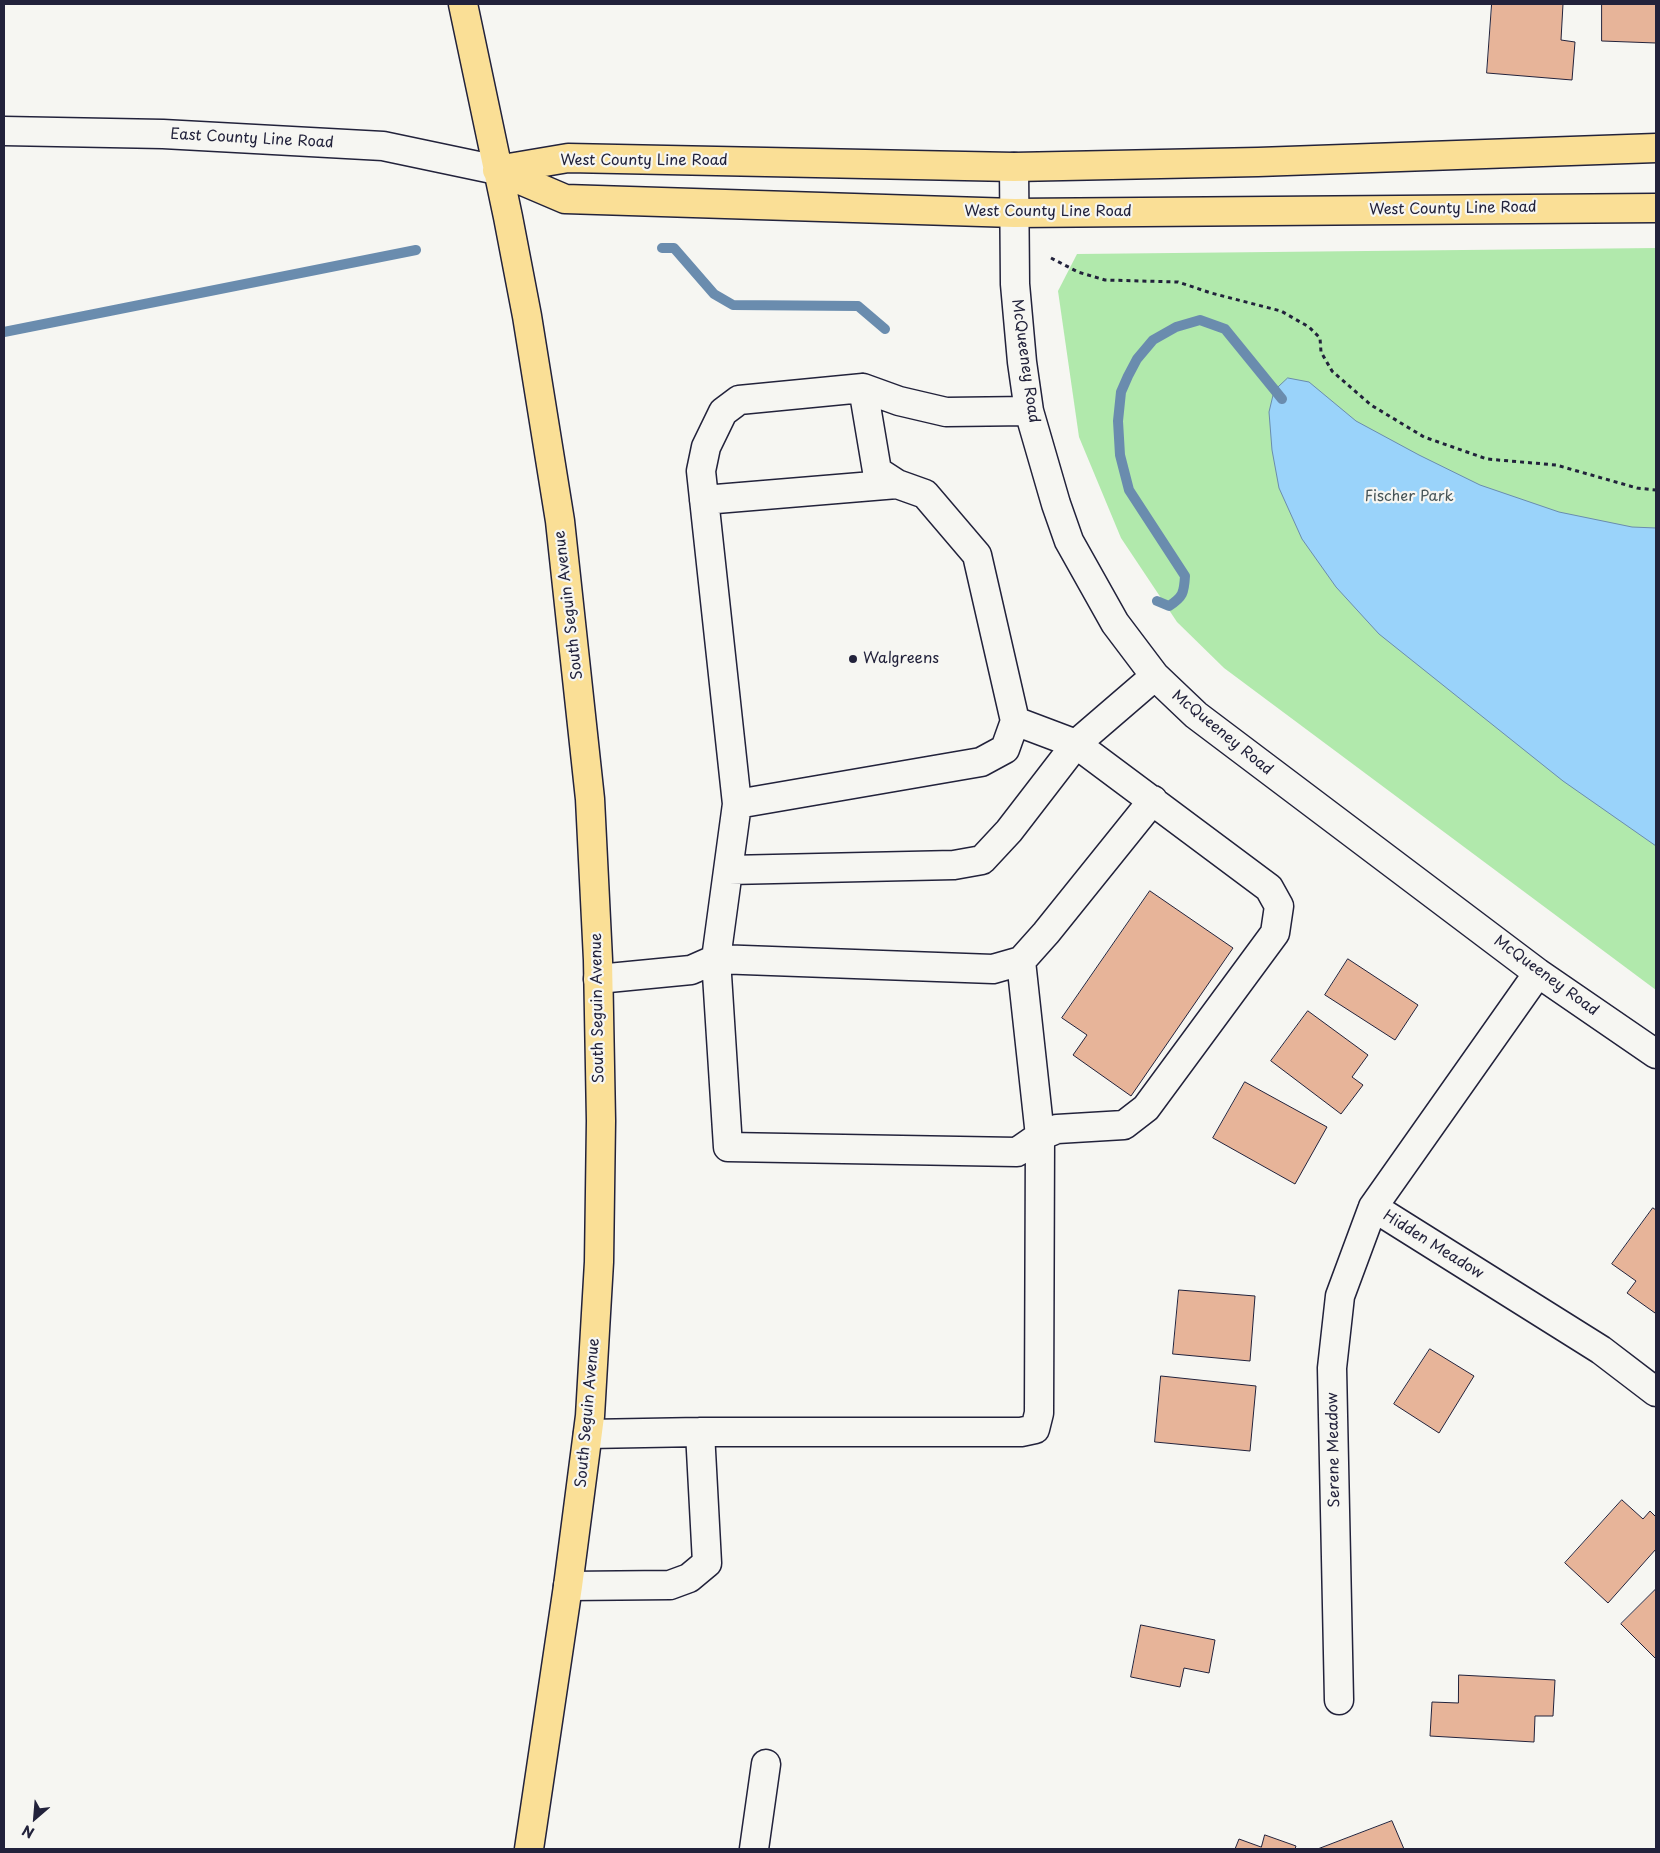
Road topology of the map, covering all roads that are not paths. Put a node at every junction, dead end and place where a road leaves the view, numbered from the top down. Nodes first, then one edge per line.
1 (463, 4) edge
2 (4, 132) edge
3 (1656, 148) edge
4 (1014, 167) junction
5 (497, 170) junction
6 (1656, 208) edge
7 (1014, 213) junction
8 (863, 388) junction
9 (1029, 411) junction
10 (897, 484) junction
11 (704, 500) junction
12 (1154, 676) junction
13 (1015, 721) junction
14 (1076, 744) junction
15 (1153, 800) junction
16 (737, 804) junction
17 (729, 870) junction
18 (716, 960) junction
19 (1021, 962) junction
20 (1538, 973) junction
21 (598, 979) junction
22 (1656, 1054) edge
23 (1040, 1136) junction
24 (1373, 1207) junction
25 (1656, 1392) edge
26 (700, 1432) junction
27 (588, 1434) junction
28 (568, 1586) junction
29 (1339, 1700) dead end
30 (766, 1764) dead end
31 (529, 1849) edge
32 (754, 1849) edge

1 - 5 main road, South Seguin Avenue
2 - 5 street, East County Line Road
3 - 4 main road, West County Line Road
4 - 5 main road, West County Line Road
4 - 7 street, McQueeney Road
5 - 7 main road, West County Line Road
5 - 21 main road, South Seguin Avenue
6 - 7 main road, West County Line Road
7 - 9 street, McQueeney Road
8 - 9 street
8 - 10 street
8 - 11 street
9 - 12 street, McQueeney Road
10 - 11 street
10 - 13 street
11 - 16 street
12 - 14 street
12 - 20 street, McQueeney Road
13 - 14 street
13 - 16 street
14 - 15 street
14 - 17 street
15 - 19 street
15 - 23 street
16 - 17 street
17 - 18 street
18 - 19 street
18 - 21 street
18 - 23 street
19 - 23 street
20 - 22 street, McQueeney Road
20 - 24 street, Hidden Meadow
21 - 27 main road, South Seguin Avenue
23 - 26 street
24 - 25 street, Hidden Meadow
24 - 29 street, Serene Meadow
26 - 27 street
26 - 28 street
27 - 28 main road, South Seguin Avenue
28 - 31 main road, South Seguin Avenue
30 - 32 street

